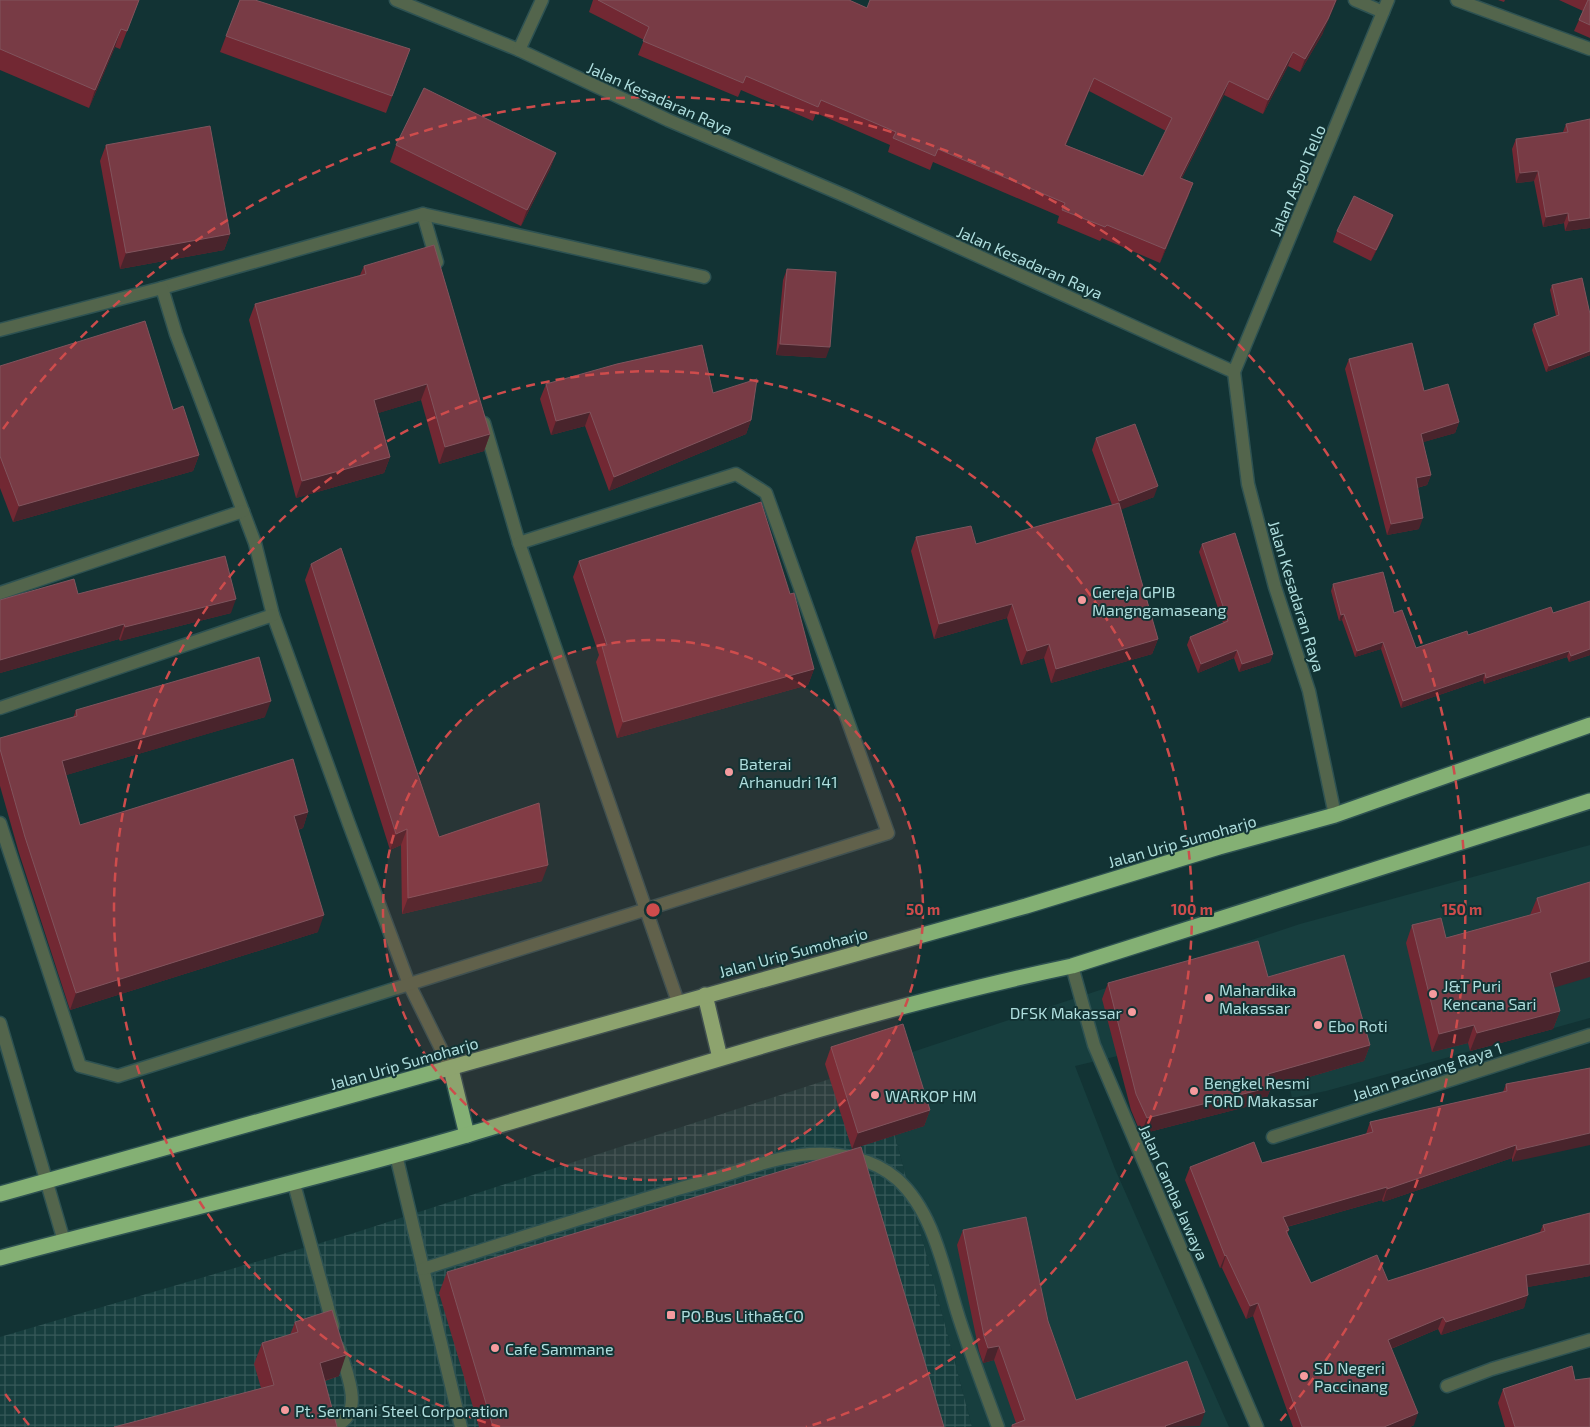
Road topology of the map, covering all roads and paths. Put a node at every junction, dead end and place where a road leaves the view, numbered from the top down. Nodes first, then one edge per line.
1 (396, 0) edge
2 (542, 0) edge
3 (1356, 0) edge
4 (1388, 0) edge
5 (1457, 0) edge
6 (1383, 12) junction
7 (1590, 49) edge
8 (520, 50) junction
9 (423, 214) junction
10 (439, 270) edge
11 (704, 278) dead end
12 (162, 288) junction
13 (0, 330) edge
14 (1234, 372) junction
15 (480, 411) edge
16 (243, 511) junction
17 (519, 543) junction
18 (0, 593) edge
19 (273, 615) junction
20 (0, 708) edge
21 (1590, 725) edge
22 (1590, 801) edge
23 (1335, 815) junction
24 (0, 823) edge
25 (646, 909) junction
26 (1072, 966) junction
27 (409, 984) junction
28 (705, 995) junction
29 (678, 1002) junction
30 (0, 1023) edge
31 (1590, 1035) edge
32 (720, 1058) junction
33 (451, 1069) junction
34 (468, 1135) junction
35 (1273, 1137) dead end
36 (396, 1155) junction
37 (48, 1181) junction
38 (294, 1184) junction
39 (0, 1194) edge
40 (64, 1241) junction
41 (0, 1258) edge
42 (423, 1269) junction
43 (1590, 1340) edge
44 (1447, 1386) dead end
45 (332, 1427) edge
46 (461, 1427) edge
47 (998, 1427) edge
48 (1257, 1427) edge

1 - 8 street, Jalan Kesadaran Raya
2 - 8 street
3 - 6 street
4 - 6 street, Jalan Aspol Tello
5 - 7 street
6 - 14 street, Jalan Aspol Tello
8 - 14 street, Jalan Kesadaran Raya
9 - 10 street
9 - 11 street
9 - 12 street
12 - 13 street
12 - 16 street
14 - 23 street, Jalan Kesadaran Raya
15 - 17 street
16 - 18 street
16 - 19 street
17 - 25 street
17 - 25 street
19 - 20 street
19 - 27 street
21 - 23 highway, Jalan Urip Sumoharjo
22 - 26 highway
23 - 28 highway, Jalan Urip Sumoharjo
24 - 27 street
25 - 27 street
25 - 29 street
26 - 32 highway
26 - 48 street, Jalan Camba Jawaya
27 - 33 street
28 - 29 highway, Jalan Urip Sumoharjo
28 - 32 highway
29 - 33 highway, Jalan Urip Sumoharjo
30 - 37 street
31 - 35 street, Jalan Pacinang Raya 1
32 - 34 highway
33 - 34 highway
33 - 37 highway, Jalan Urip Sumoharjo
34 - 36 highway
36 - 38 highway
36 - 42 street
37 - 39 highway, Jalan Urip Sumoharjo
37 - 40 street
38 - 40 highway
38 - 45 street
40 - 41 highway
42 - 46 street
42 - 47 street
43 - 44 street

